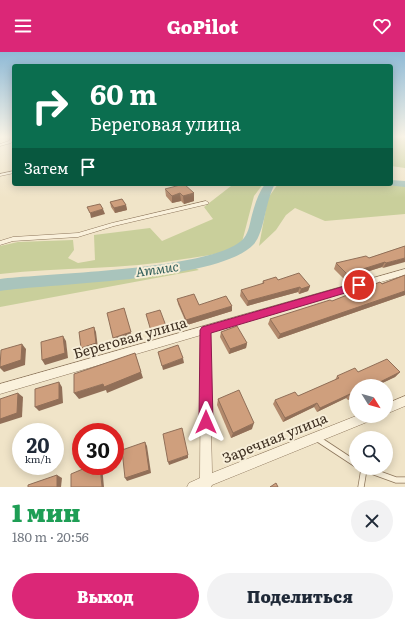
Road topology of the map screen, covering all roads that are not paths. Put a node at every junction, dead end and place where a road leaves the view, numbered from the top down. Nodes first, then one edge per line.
1 (12, 173) edge
2 (0, 176) edge
3 (206, 203) dead end
4 (0, 243) edge
5 (405, 272) edge
6 (206, 330) junction
7 (0, 388) edge
8 (405, 401) edge
9 (393, 406) edge
10 (351, 423) edge
11 (315, 438) junction
12 (349, 460) edge
13 (363, 475) edge
14 (383, 475) edge
15 (405, 480) edge
16 (206, 485) edge
17 (194, 487) edge
18 (361, 487) edge

1 - 2 street
3 - 4 street
5 - 6 street, Береговая улица
6 - 7 street, Береговая улица
6 - 16 street
8 - 9 street
10 - 11 street, Заречная улица
11 - 12 lane
11 - 16 street, Заречная улица
13 - 18 lane
14 - 15 lane
16 - 17 street, Заречная улица

